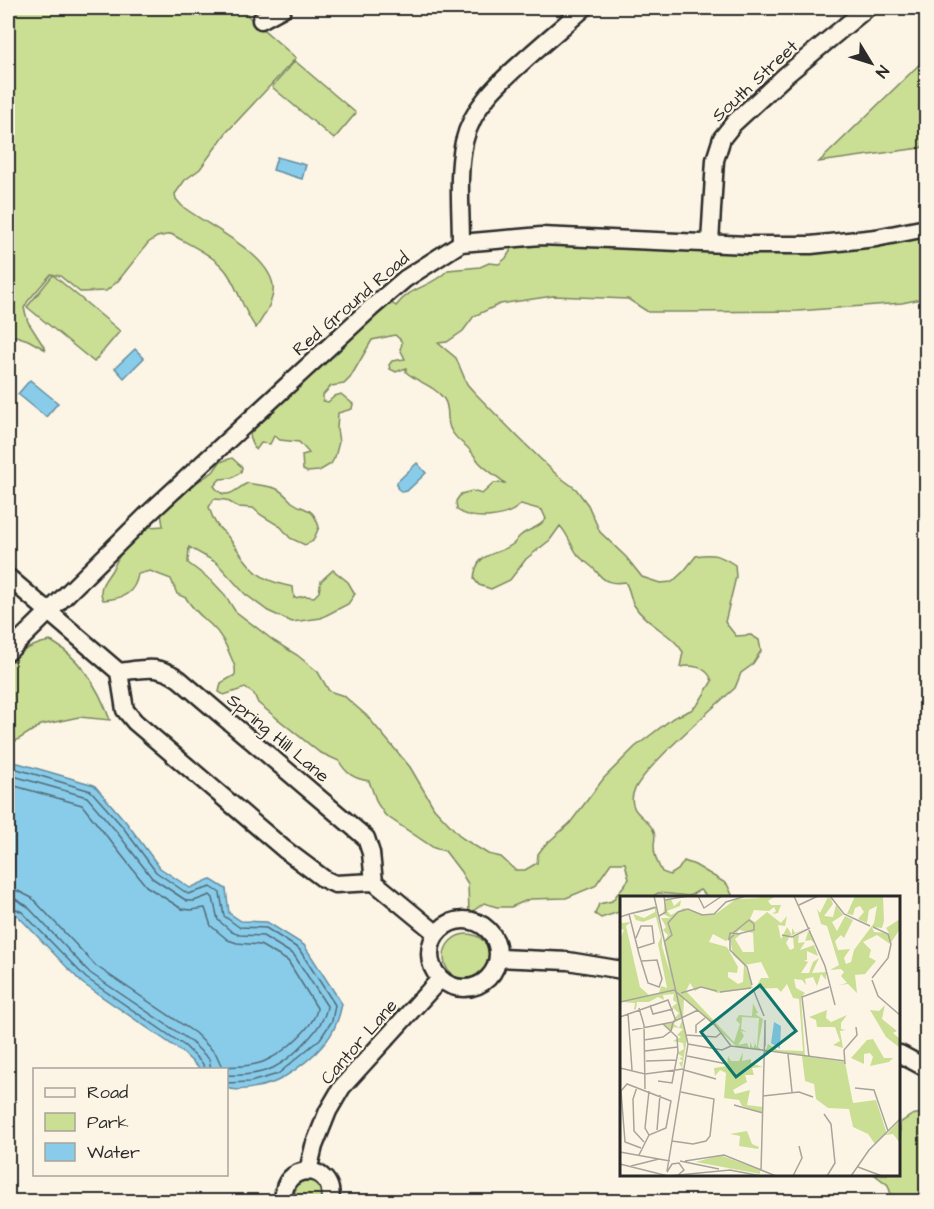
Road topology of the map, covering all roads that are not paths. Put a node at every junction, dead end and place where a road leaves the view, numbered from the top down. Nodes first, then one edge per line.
1 (283, 8) edge
2 (584, 8) edge
3 (867, 8) edge
4 (261, 20) dead end
5 (927, 228) edge
6 (710, 242) junction
7 (461, 243) junction
8 (8, 577) edge
9 (48, 610) junction
10 (8, 652) edge
11 (119, 672) junction
12 (374, 882) junction
13 (436, 933) junction
14 (498, 958) junction
15 (620, 970) edge
16 (440, 979) junction
17 (901, 1055) edge
18 (927, 1068) edge
19 (308, 1171) junction
20 (284, 1202) edge
21 (330, 1202) edge

1 - 4 street
2 - 7 street
3 - 6 street, South Street
5 - 6 street, Red Ground Road
6 - 7 street, Red Ground Road
7 - 9 street, Red Ground Road
8 - 9 street
9 - 10 street, Red Ground Road
9 - 11 street
11 - 12 street
11 - 12 street, Spring Hill Lane
12 - 13 street
13 - 14 street
13 - 16 street
14 - 15 street
14 - 16 street
16 - 19 street, Cantor Lane
17 - 18 street
19 - 20 street
19 - 21 street

